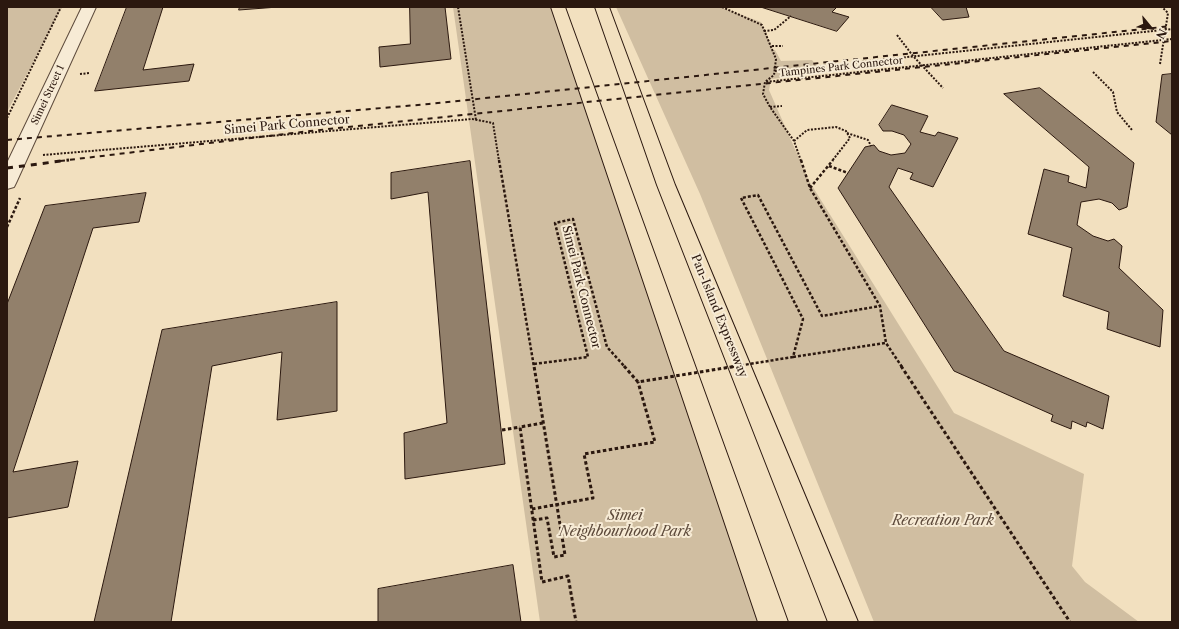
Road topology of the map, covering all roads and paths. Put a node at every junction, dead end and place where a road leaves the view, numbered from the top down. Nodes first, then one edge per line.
1 (61, 7) edge
2 (89, 7) edge
3 (458, 7) edge
4 (558, 7) edge
5 (602, 7) edge
6 (722, 7) edge
7 (1162, 7) edge
8 (791, 16) dead end
9 (1172, 29) edge
10 (1165, 30) junction
11 (764, 31) junction
12 (896, 35) dead end
13 (1172, 39) edge
14 (1164, 40) junction
15 (772, 46) junction
16 (784, 46) dead end
17 (53, 50) dead end
18 (913, 56) junction
19 (1160, 64) dead end
20 (921, 66) junction
21 (775, 71) junction
22 (1093, 72) dead end
23 (765, 82) junction
24 (943, 88) dead end
25 (782, 106) dead end
26 (770, 108) junction
27 (7, 118) edge
28 (476, 120) junction
29 (1132, 130) dead end
30 (846, 133) junction
31 (794, 141) junction
32 (870, 146) dead end
33 (12, 152) edge
34 (829, 166) junction
35 (848, 173) dead end
36 (7, 183) edge
37 (810, 188) junction
38 (880, 306) junction
39 (886, 343) junction
40 (793, 357) junction
41 (534, 364) junction
42 (638, 382) junction
43 (543, 423) junction
44 (520, 427) junction
45 (502, 430) dead end
46 (556, 505) junction
47 (532, 509) junction
48 (533, 520) junction
49 (576, 622) edge
50 (772, 622) edge
51 (843, 622) edge
52 (1070, 622) edge

1 - 27 path
2 - 33 street, Simei Street 1
3 - 28 path
4 - 50 highway
5 - 51 highway, Pan-Island Expressway
6 - 11 path
7 - 10 path
8 - 11 path
9 - 10 path
10 - 14 path
10 - 18 path
11 - 15 path
12 - 18 path
13 - 14 path, Tampines Park Connector
14 - 19 path
14 - 20 path, Tampines Park Connector
15 - 16 path
15 - 21 path
17 - 33 street, Simei Street 1
18 - 20 path
18 - 21 path
20 - 23 path, Tampines Park Connector
20 - 24 path
21 - 23 path
22 - 29 path
23 - 26 path, Tampines Park Connector
25 - 26 path
26 - 31 path, Tampines Park Connector
28 - 33 path, Simei Park Connector
28 - 41 path, Simei Park Connector
30 - 31 path
30 - 32 path
30 - 34 path
31 - 37 path, Tampines Park Connector
33 - 36 street, Simei Street 1
34 - 35 path
34 - 37 path
37 - 38 path, Tampines Park Connector
38 - 39 path
38 - 40 path, bridge
39 - 40 path
39 - 52 path
40 - 42 path, bridge
41 - 42 path, Simei Park Connector, bridge
41 - 43 path
42 - 46 path
43 - 44 path
43 - 46 path
44 - 45 path
44 - 47 path
46 - 47 path
46 - 48 path
47 - 48 path
48 - 49 path

